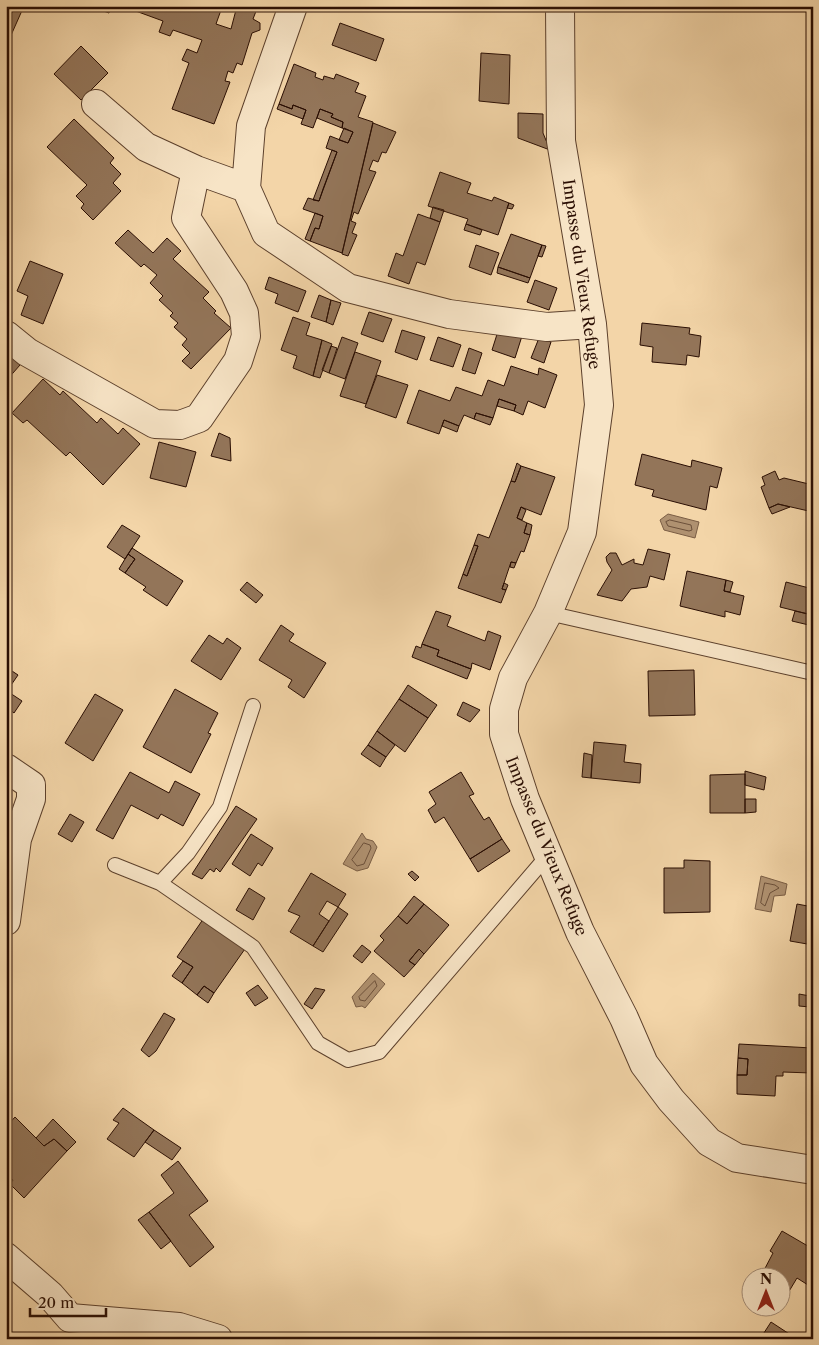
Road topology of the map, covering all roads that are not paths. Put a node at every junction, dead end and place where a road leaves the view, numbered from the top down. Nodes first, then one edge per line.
1 (293, 6) edge
2 (560, 6) edge
3 (96, 104) dead end
4 (196, 170) junction
5 (246, 188) junction
6 (592, 324) junction
7 (6, 335) edge
8 (548, 613) junction
9 (813, 673) edge
10 (253, 706) dead end
11 (6, 768) edge
12 (548, 854) junction
13 (115, 865) dead end
14 (160, 883) junction
15 (6, 921) edge
16 (813, 1170) edge
17 (6, 1257) edge
18 (75, 1328) edge
19 (218, 1339) edge

1 - 5 street
2 - 6 street, Impasse du Vieux Refuge
3 - 4 street
4 - 5 street
4 - 7 street
5 - 6 street
6 - 8 street, Impasse du Vieux Refuge
8 - 9 lane
8 - 12 street, Impasse du Vieux Refuge
10 - 14 lane
11 - 15 street
12 - 14 lane
12 - 16 street, Impasse du Vieux Refuge
13 - 14 lane
17 - 18 street
18 - 19 street

